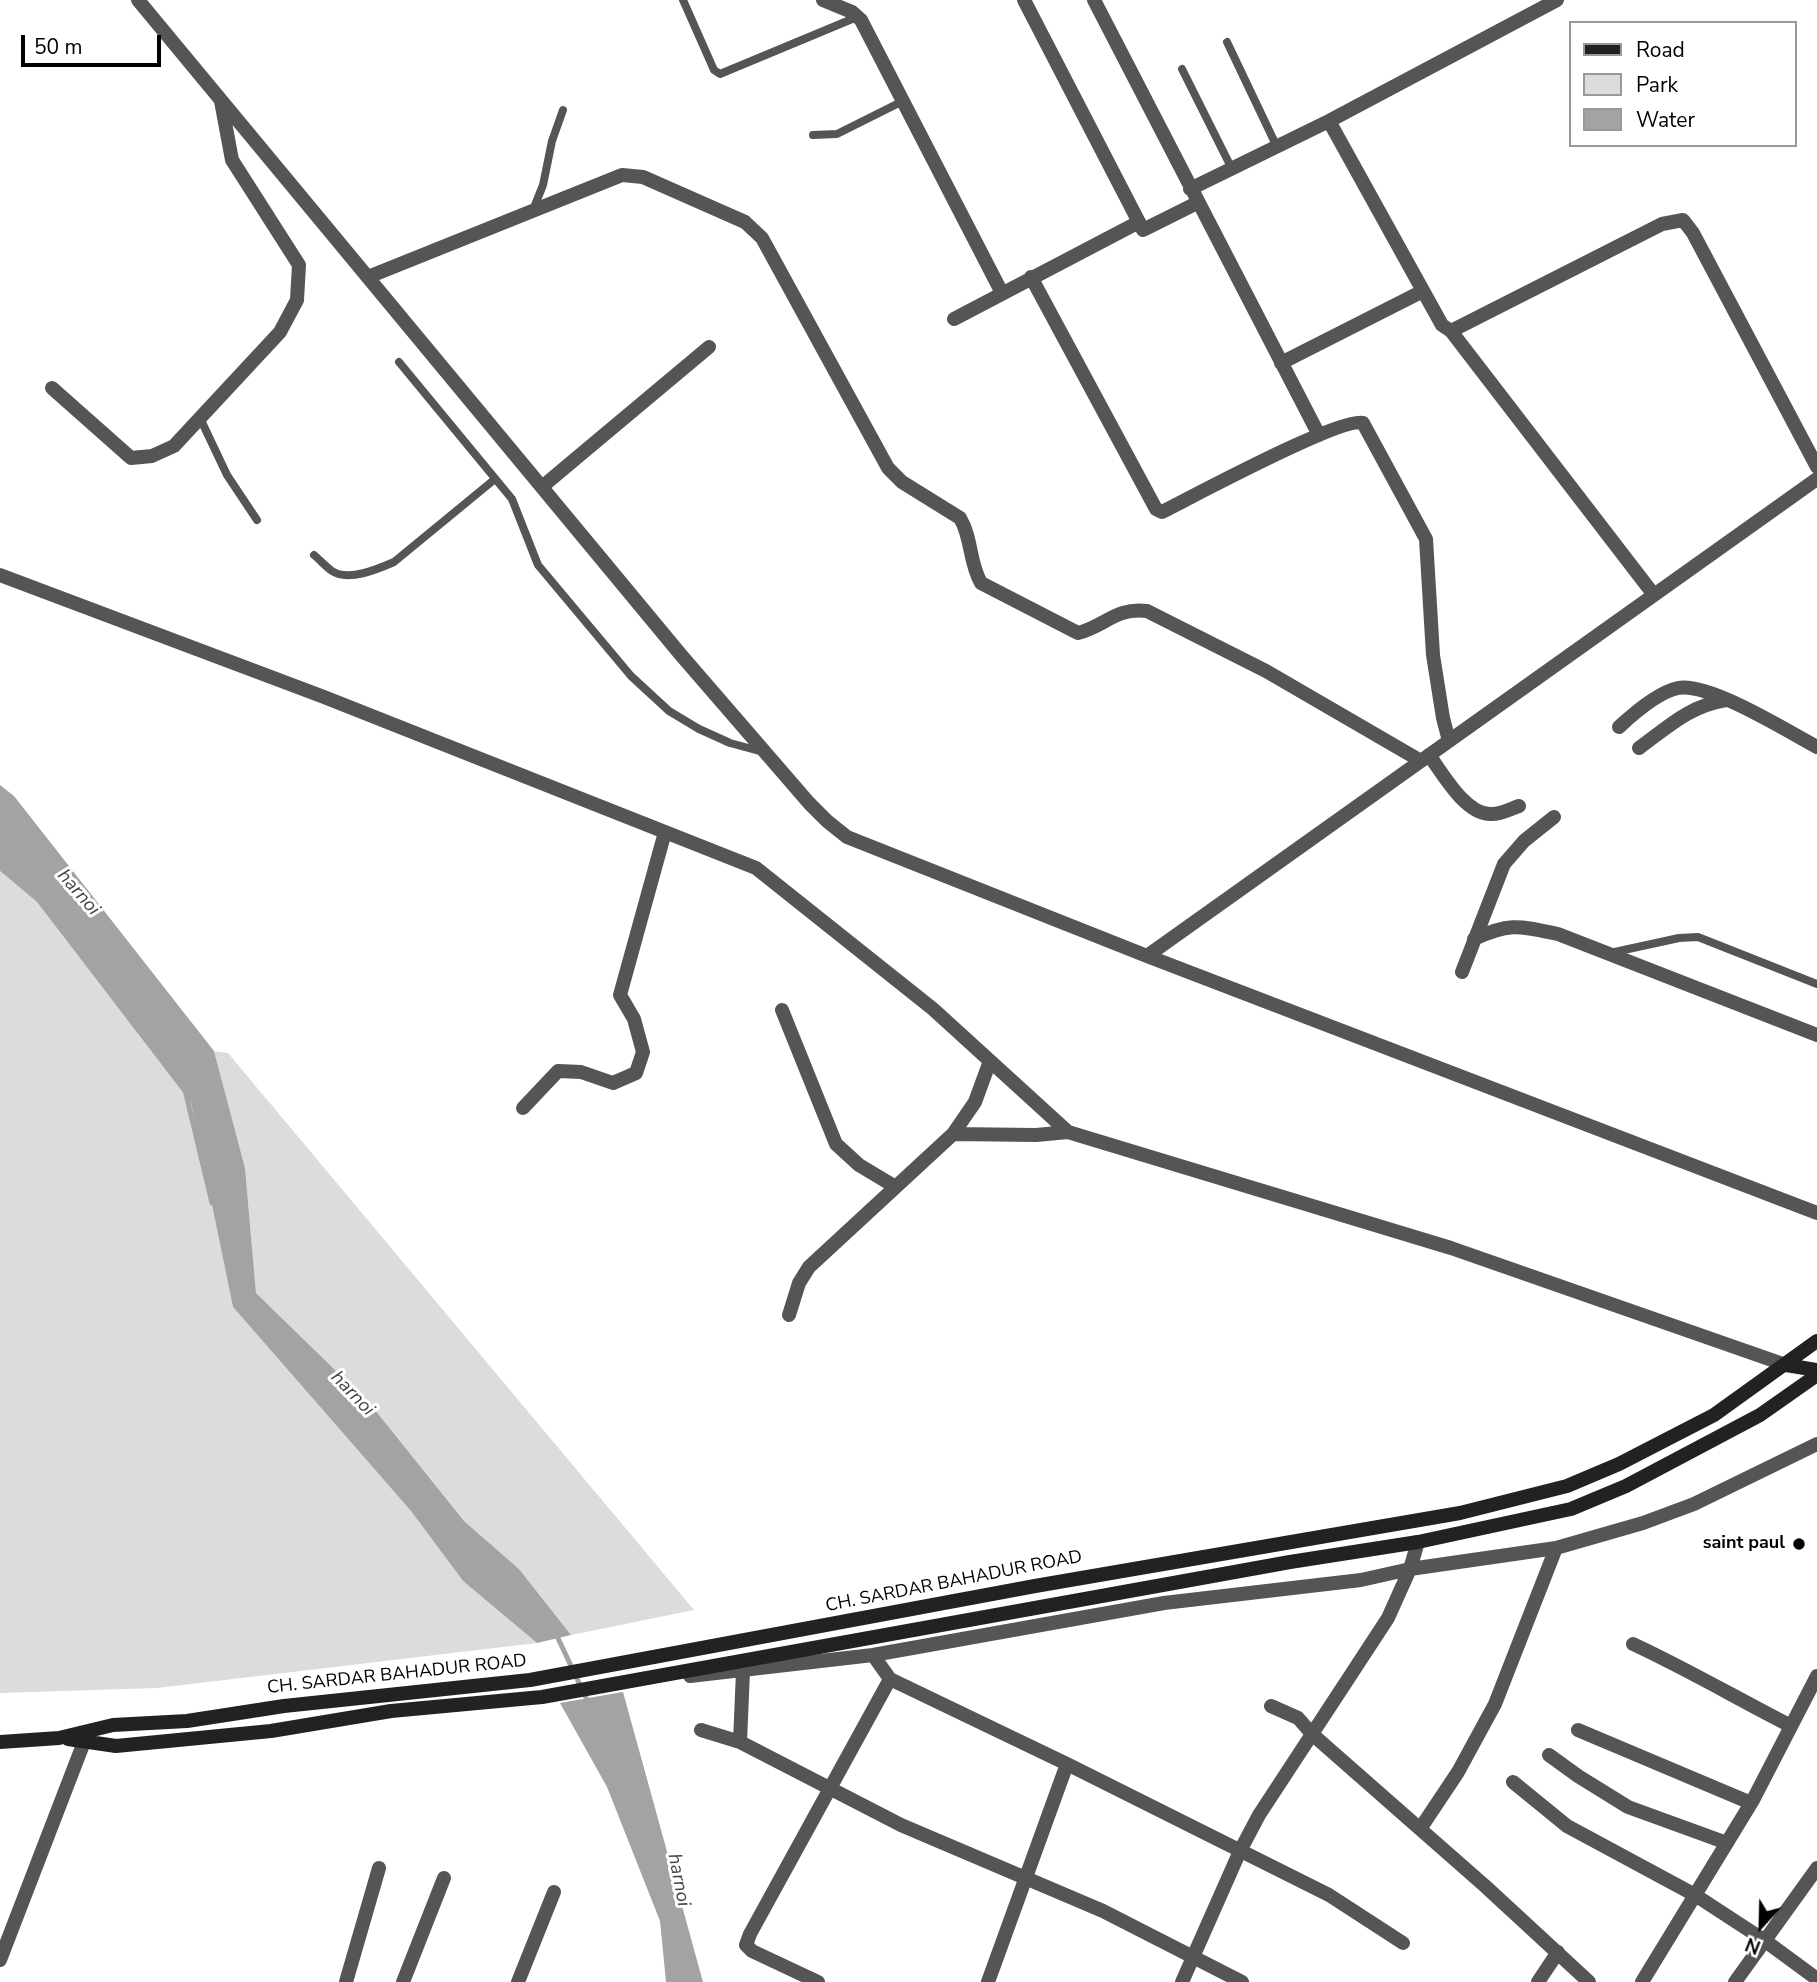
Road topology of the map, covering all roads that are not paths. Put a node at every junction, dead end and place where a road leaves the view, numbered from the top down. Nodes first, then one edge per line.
1 (138, 0) edge
2 (683, 0) edge
3 (823, 0) edge
4 (1024, 0) edge
5 (1094, 0) edge
6 (1557, 0) edge
7 (1532, 6) edge
8 (858, 17) junction
9 (1227, 42) dead end
10 (1182, 69) dead end
11 (221, 99) junction
12 (903, 101) junction
13 (564, 110) dead end
14 (1329, 121) junction
15 (813, 135) dead end
16 (1277, 147) junction
17 (1232, 169) junction
18 (1194, 196) junction
19 (532, 213) junction
20 (1139, 222) junction
21 (368, 277) junction
22 (1031, 277) junction
23 (1423, 291) junction
24 (1002, 293) junction
25 (954, 319) dead end
26 (1451, 331) junction
27 (709, 347) dead end
28 (399, 362) dead end
29 (1281, 363) junction
30 (52, 388) dead end
31 (200, 418) junction
32 (1319, 435) junction
33 (1817, 467) edge
34 (495, 479) junction
35 (1817, 479) edge
36 (542, 486) junction
37 (257, 520) dead end
38 (314, 555) dead end
39 (0, 575) edge
40 (1654, 596) junction
41 (1727, 700) junction
42 (1619, 727) dead end
43 (1449, 741) junction
44 (1817, 747) edge
45 (1639, 748) dead end
46 (766, 752) junction
47 (1425, 758) junction
48 (1518, 806) dead end
49 (1554, 817) dead end
50 (665, 832) junction
51 (1474, 939) junction
52 (1608, 954) junction
53 (1147, 956) junction
54 (1462, 972) dead end
55 (1817, 984) edge
56 (782, 1010) dead end
57 (1814, 1031) edge
58 (990, 1061) junction
59 (523, 1108) dead end
60 (1068, 1132) junction
61 (953, 1134) junction
62 (894, 1186) junction
63 (1817, 1213) edge
64 (789, 1315) dead end
65 (1817, 1341) edge
66 (1786, 1365) junction
67 (1817, 1373) edge
68 (1817, 1444) edge
69 (1418, 1542) junction
70 (1556, 1548) junction
71 (1409, 1569) junction
72 (1633, 1644) dead end
73 (873, 1655) junction
74 (743, 1671) junction
75 (1817, 1676) edge
76 (647, 1679) junction
77 (890, 1679) junction
78 (1271, 1706) dead end
79 (1791, 1726) junction
80 (701, 1730) dead end
81 (1577, 1730) dead end
82 (1312, 1734) junction
83 (59, 1738) junction
84 (0, 1742) edge
85 (84, 1742) junction
86 (740, 1742) junction
87 (1549, 1755) dead end
88 (1066, 1764) junction
89 (1513, 1782) dead end
90 (829, 1788) junction
91 (1751, 1803) junction
92 (1420, 1829) junction
93 (1727, 1843) junction
94 (1240, 1851) junction
95 (379, 1868) dead end
96 (1817, 1868) edge
97 (444, 1878) dead end
98 (1025, 1878) junction
99 (554, 1892) dead end
100 (1695, 1895) junction
101 (1764, 1940) junction
102 (1403, 1943) dead end
103 (1558, 1952) junction
104 (1194, 1957) junction
105 (0, 1960) edge
106 (1817, 1979) edge
107 (346, 1982) edge
108 (403, 1982) edge
109 (518, 1982) edge
110 (818, 1982) edge
111 (988, 1982) edge
112 (1182, 1982) edge
113 (1242, 1982) edge
114 (1538, 1982) edge
115 (1589, 1982) edge
116 (1642, 1982) edge
117 (1735, 1982) edge

1 - 11 street
2 - 8 lane
3 - 8 street
4 - 20 street
5 - 18 street
6 - 7 street
7 - 14 street
8 - 12 street
9 - 16 lane
10 - 17 lane
11 - 21 street
11 - 31 street
12 - 15 lane
12 - 24 street
13 - 19 lane
14 - 16 street
14 - 23 street
16 - 17 street
17 - 18 street
18 - 20 street
18 - 29 street
19 - 21 street
19 - 47 street
20 - 22 street
21 - 36 street
22 - 24 street
22 - 32 street
23 - 26 street
23 - 29 street
24 - 25 street
26 - 33 street
26 - 40 street
27 - 36 street
28 - 34 lane
29 - 32 street
30 - 31 street
31 - 37 lane
32 - 43 street
34 - 38 lane
34 - 46 lane
35 - 40 street
36 - 46 street
39 - 50 street
40 - 43 street
41 - 42 street
41 - 44 street
41 - 45 street
43 - 47 street
46 - 53 street
47 - 48 street
47 - 53 street
49 - 51 street
50 - 58 street
50 - 59 street
51 - 52 street
51 - 54 street
52 - 55 lane
52 - 57 street
53 - 63 street
56 - 62 street
58 - 60 street
58 - 61 street
60 - 61 street
60 - 66 street
61 - 62 street
62 - 64 street
65 - 66 main road, CH. SARDAR BAHADUR ROAD
66 - 67 main road
66 - 83 main road, CH. SARDAR BAHADUR ROAD
67 - 69 main road, CH. SARDAR BAHADUR ROAD
68 - 70 street
69 - 71 street
69 - 76 main road, CH. SARDAR BAHADUR ROAD
70 - 71 street
70 - 92 street
71 - 73 street
71 - 82 street
72 - 79 street
73 - 74 street
73 - 77 street
74 - 76 street
74 - 86 street
75 - 79 street
76 - 85 main road, CH. SARDAR BAHADUR ROAD
77 - 88 street
77 - 90 street
78 - 82 street
79 - 91 street
80 - 86 street
81 - 91 street
82 - 92 street
82 - 94 street
83 - 84 main road, CH. SARDAR BAHADUR ROAD
83 - 85 main road, CH. SARDAR BAHADUR ROAD
85 - 105 street
86 - 90 street
87 - 93 street
88 - 94 street
88 - 98 street
89 - 100 street
90 - 98 street
90 - 110 street
91 - 93 street
92 - 103 street
93 - 100 street
94 - 102 street
94 - 104 street
95 - 107 street
96 - 101 street
97 - 108 street
98 - 104 street
98 - 111 street
99 - 109 street
100 - 101 street
100 - 116 street
101 - 106 street
101 - 117 street
103 - 114 street
103 - 115 street
104 - 112 street
104 - 113 street

